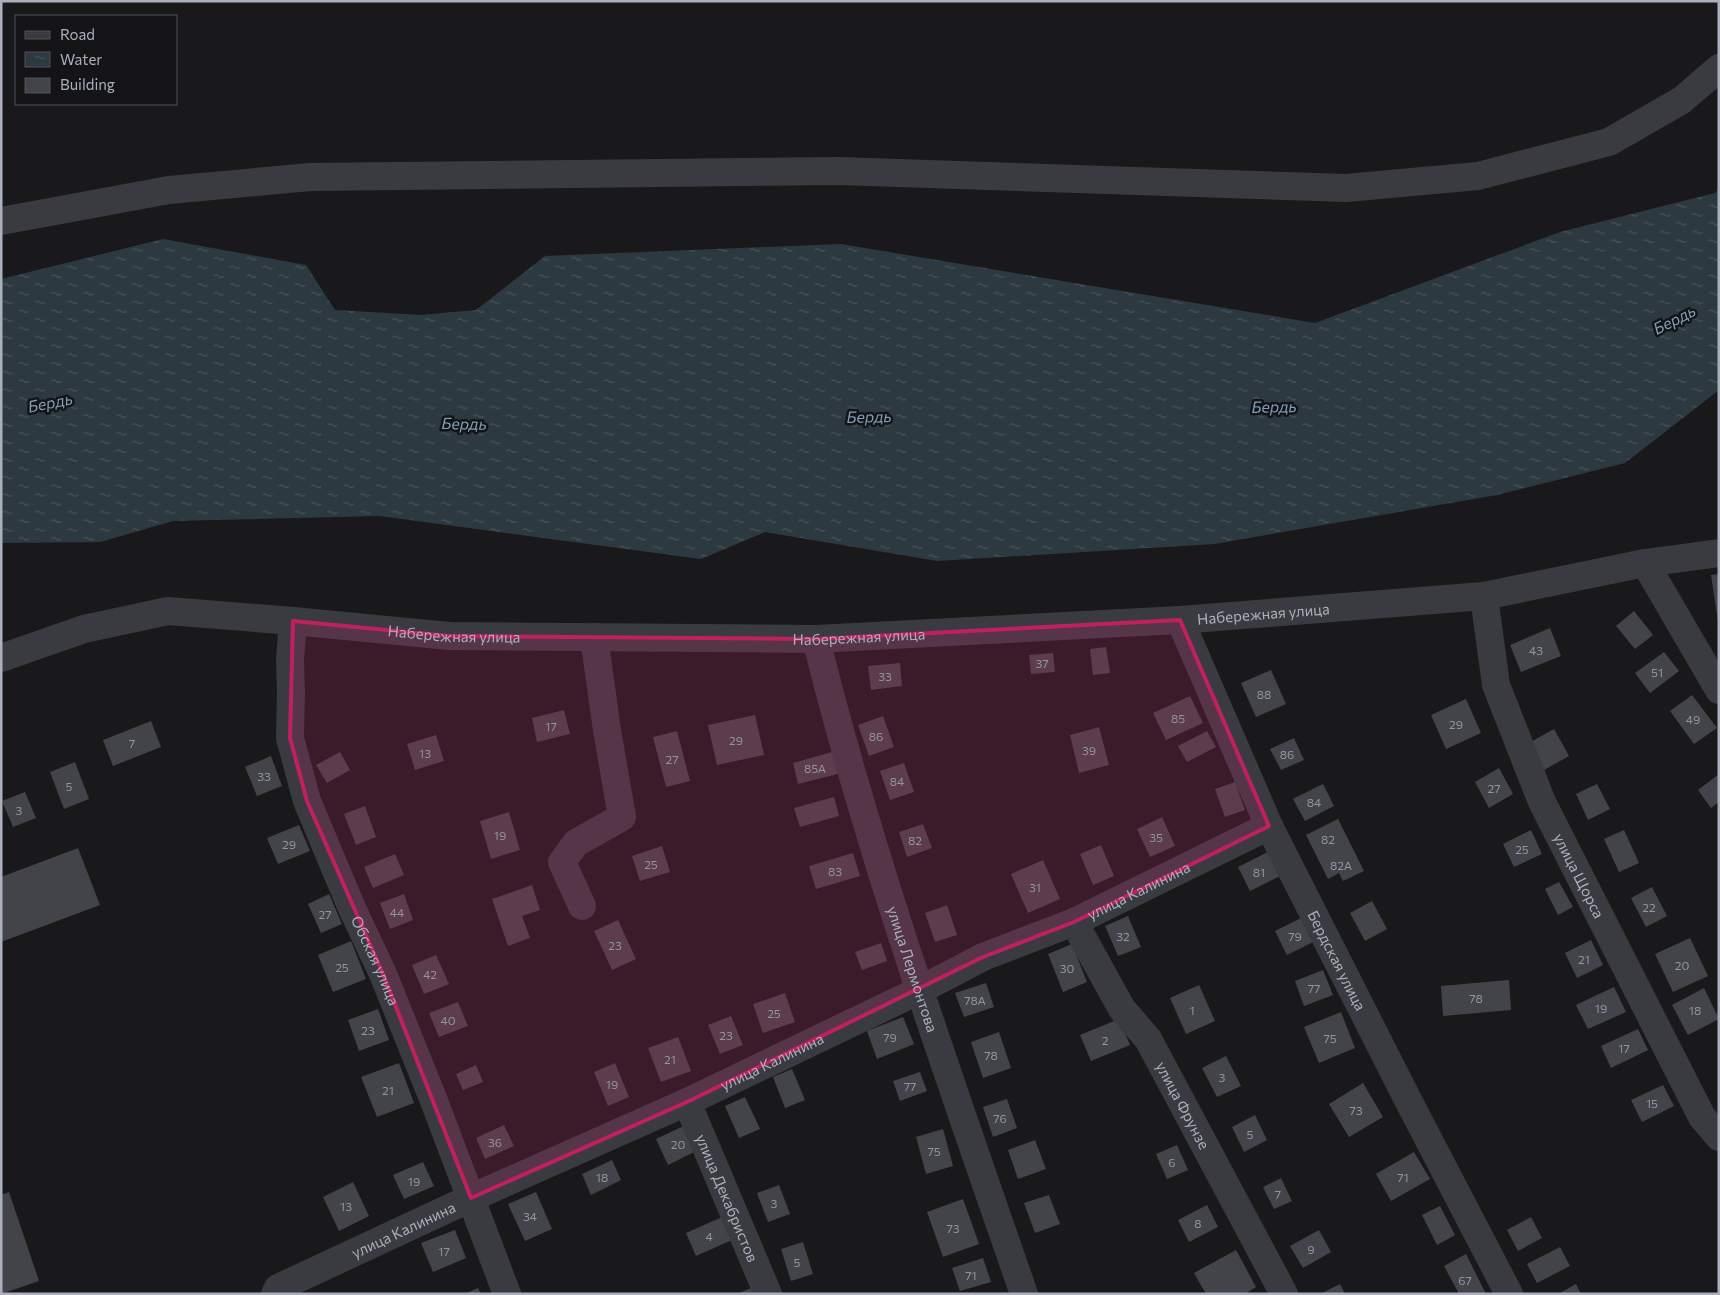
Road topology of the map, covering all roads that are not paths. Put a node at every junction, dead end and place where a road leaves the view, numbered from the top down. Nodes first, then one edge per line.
1 (1719, 68) edge
2 (1, 222) edge
3 (1719, 554) edge
4 (1645, 563) junction
5 (1484, 596) junction
6 (1180, 620) junction
7 (293, 621) junction
8 (594, 637) junction
9 (816, 639) junction
10 (1, 658) edge
11 (1719, 690) edge
12 (1269, 826) junction
13 (582, 906) dead end
14 (1074, 922) junction
15 (920, 990) junction
16 (687, 1102) junction
17 (1719, 1137) edge
18 (471, 1198) junction
19 (275, 1294) edge
20 (507, 1294) edge
21 (768, 1294) edge
22 (1024, 1294) edge
23 (1284, 1294) edge
24 (1509, 1294) edge

1 - 2 street
3 - 4 street, Набережная улица
4 - 5 street, Набережная улица
4 - 11 street
5 - 6 street, Набережная улица
5 - 17 street, улица Щорса
6 - 9 street, Набережная улица
6 - 12 street, Бердская улица
7 - 8 street, Набережная улица
7 - 10 street, Набережная улица
7 - 18 street, Обская улица
8 - 9 street, Набережная улица
8 - 13 street
9 - 15 street, улица Лермонтова
12 - 14 street, улица Калинина
12 - 24 street, Бердская улица
14 - 15 street, улица Калинина
14 - 23 street, улица Фрунзе
15 - 16 street, улица Калинина
15 - 22 street, улица Лермонтова
16 - 18 street, улица Калинина
16 - 21 street, улица Декабристов
18 - 19 street, улица Калинина
18 - 20 street, Обская улица

